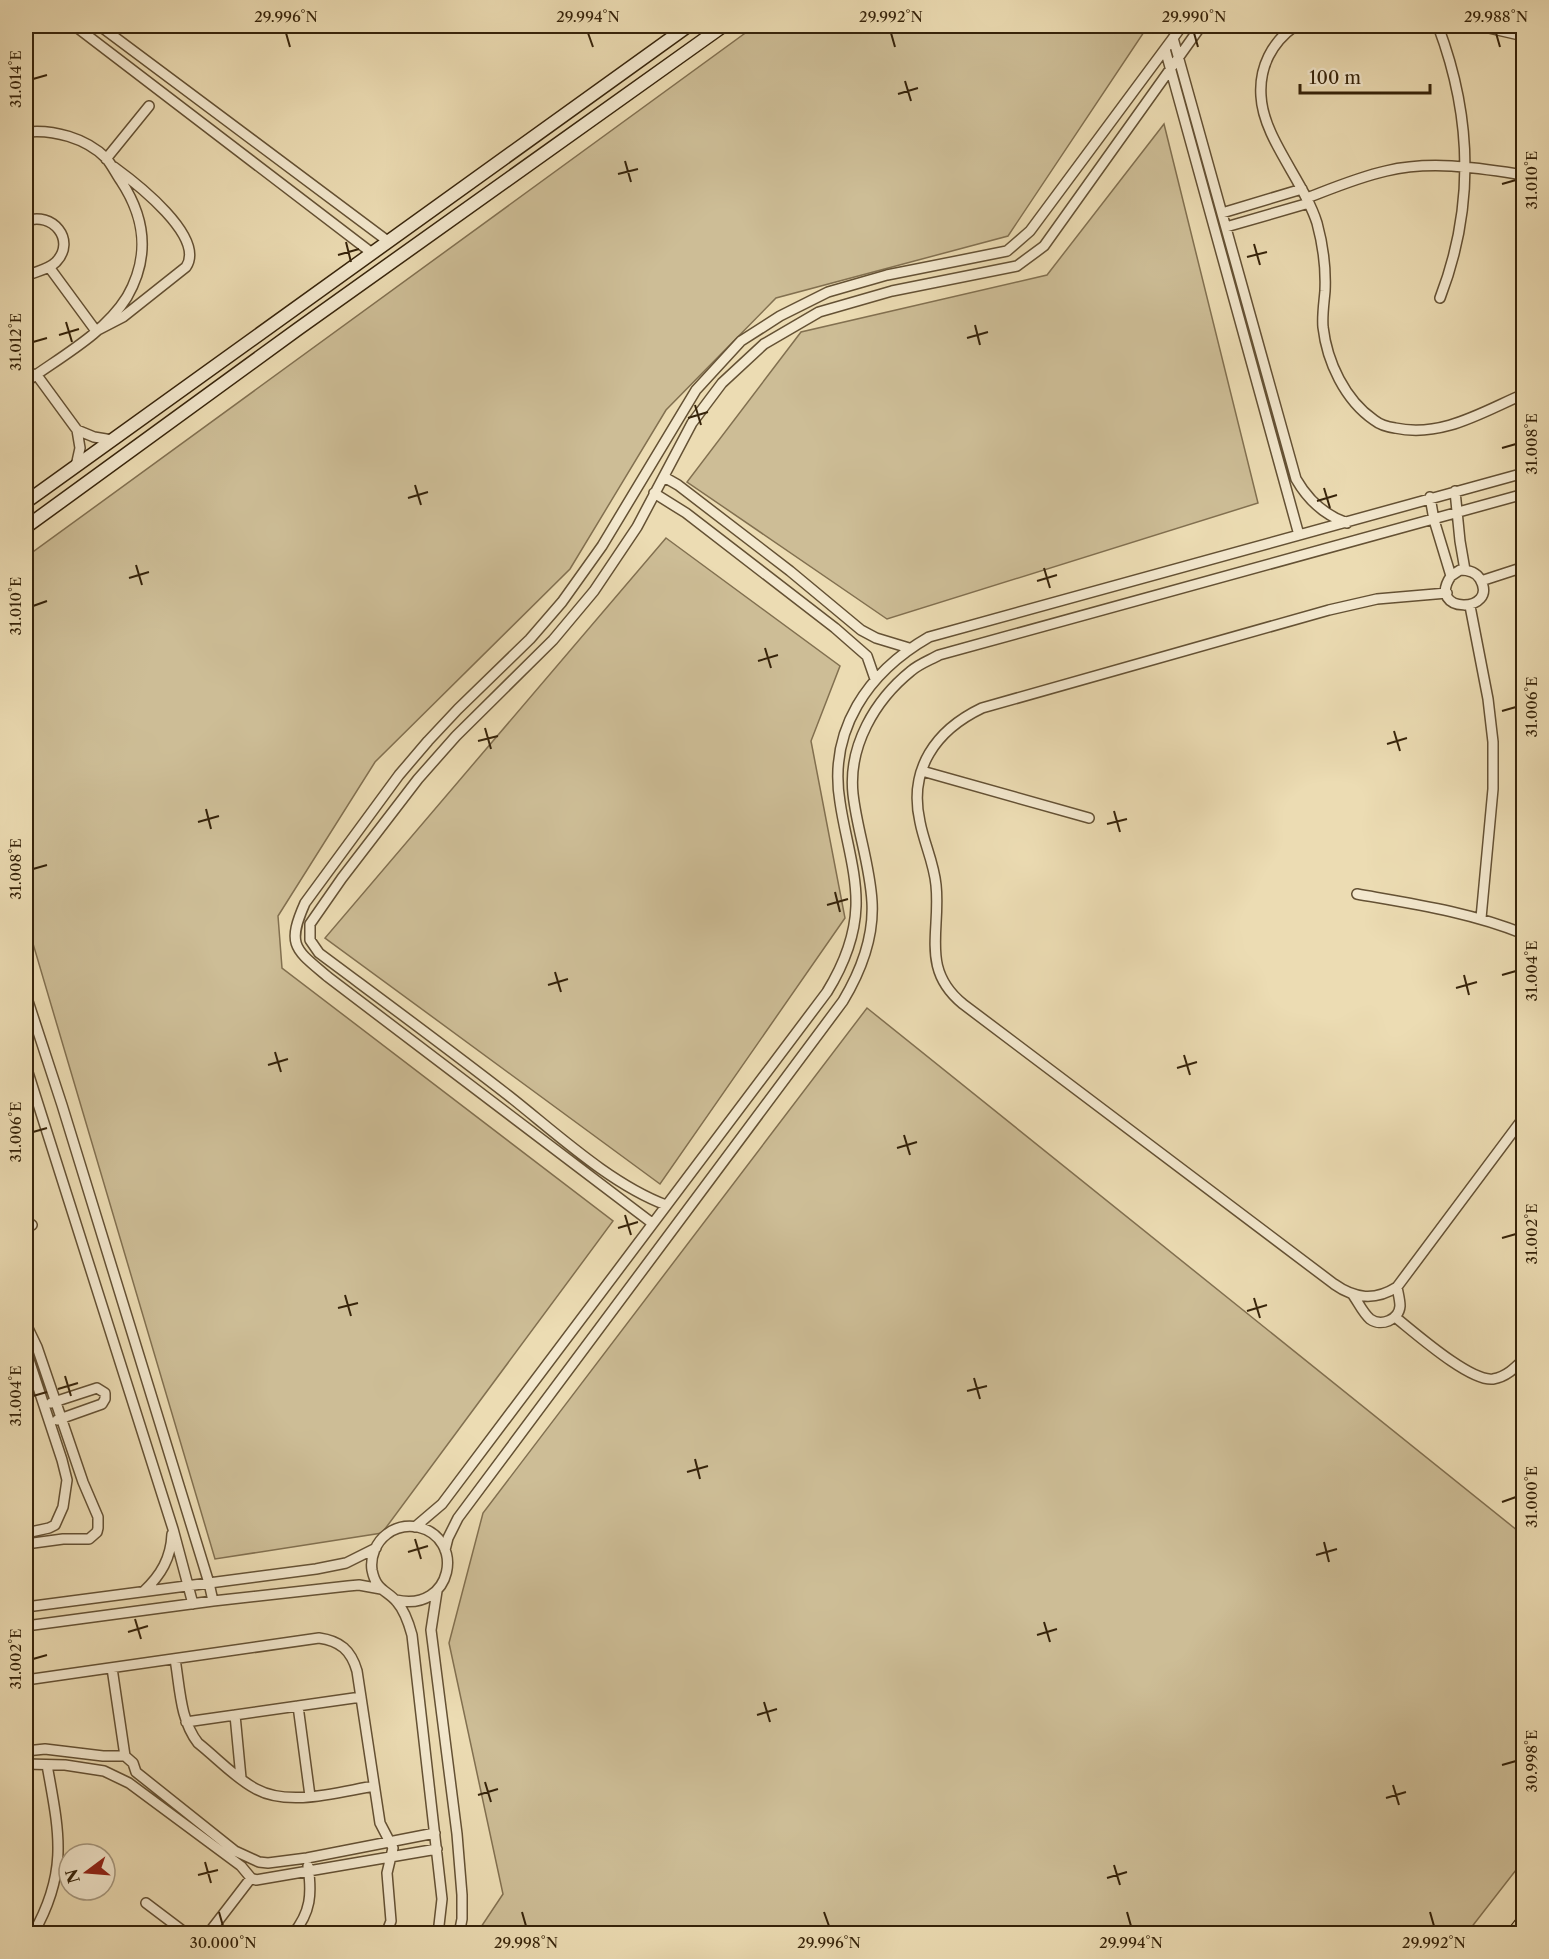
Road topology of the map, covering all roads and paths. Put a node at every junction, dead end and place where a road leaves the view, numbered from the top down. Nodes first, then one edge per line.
1 (75, 26) edge
2 (100, 26) edge
3 (688, 26) edge
4 (723, 26) edge
5 (1182, 26) edge
6 (1201, 26) edge
7 (1294, 26) edge
8 (1438, 26) edge
9 (1480, 26) edge
10 (1524, 36) edge
11 (1173, 38) junction
12 (1165, 49) junction
13 (1178, 57) junction
14 (1170, 69) junction
15 (149, 106) dead end
16 (26, 132) edge
17 (108, 161) junction
18 (1465, 166) junction
19 (1524, 175) edge
20 (1306, 196) junction
21 (1222, 213) junction
22 (26, 220) edge
23 (1226, 227) junction
24 (388, 242) junction
25 (372, 253) junction
26 (49, 267) junction
27 (26, 276) edge
28 (1440, 298) dead end
29 (96, 331) junction
30 (36, 374) junction
31 (26, 382) edge
32 (1523, 394) edge
33 (77, 429) junction
34 (112, 440) junction
35 (76, 466) junction
36 (1524, 473) edge
37 (664, 477) junction
38 (1455, 491) junction
39 (654, 493) junction
40 (1524, 494) edge
41 (1430, 498) junction
42 (26, 502) edge
43 (1456, 514) junction
44 (1434, 520) junction
45 (1347, 523) junction
46 (26, 527) edge
47 (1299, 535) junction
48 (1524, 567) edge
49 (1465, 570) junction
50 (1451, 576) junction
51 (1481, 581) junction
52 (1447, 593) junction
53 (1470, 606) junction
54 (909, 648) junction
55 (874, 679) junction
56 (922, 771) junction
57 (1089, 818) dead end
58 (1357, 894) dead end
59 (1481, 918) junction
60 (1524, 934) edge
61 (26, 995) edge
62 (26, 1066) edge
63 (1524, 1118) edge
64 (666, 1205) junction
65 (652, 1223) junction
66 (1397, 1287) junction
67 (1353, 1295) junction
68 (1395, 1317) junction
69 (26, 1324) edge
70 (26, 1351) edge
71 (1524, 1359) edge
72 (56, 1401) junction
73 (44, 1406) junction
74 (61, 1419) junction
75 (49, 1423) junction
76 (58, 1521) junction
77 (415, 1527) junction
78 (173, 1528) junction
79 (26, 1533) edge
80 (63, 1539) junction
81 (26, 1544) edge
82 (376, 1548) junction
83 (445, 1550) junction
84 (209, 1583) junction
85 (189, 1585) junction
86 (381, 1589) junction
87 (144, 1591) junction
88 (437, 1591) junction
89 (396, 1600) junction
90 (213, 1601) junction
91 (194, 1604) junction
92 (26, 1607) edge
93 (26, 1626) edge
94 (175, 1659) junction
95 (112, 1668) junction
96 (26, 1680) edge
97 (361, 1697) junction
98 (298, 1706) junction
99 (235, 1715) junction
100 (186, 1722) junction
101 (26, 1751) edge
102 (125, 1756) junction
103 (26, 1764) edge
104 (47, 1765) junction
105 (136, 1772) junction
106 (241, 1778) junction
107 (129, 1783) junction
108 (374, 1786) junction
109 (310, 1796) junction
110 (457, 1837) junction
111 (389, 1841) junction
112 (436, 1841) junction
113 (392, 1857) junction
114 (307, 1858) junction
115 (268, 1863) junction
116 (309, 1870) junction
117 (271, 1877) junction
118 (251, 1878) junction
119 (146, 1903) dead end
120 (33, 1934) edge
121 (188, 1934) edge
122 (208, 1934) edge
123 (292, 1934) edge
124 (386, 1934) edge
125 (438, 1934) edge
126 (459, 1934) edge

1 - 25 street
2 - 24 street
3 - 24 street
4 - 46 street
5 - 11 street
6 - 13 street
7 - 20 street
8 - 18 street
9 - 10 street
11 - 12 street
11 - 13 street
12 - 14 street
12 - 65 street
13 - 14 street
13 - 21 street
14 - 37 street
14 - 47 street
15 - 17 street
16 - 17 street
17 - 29 street
17 - 29 street
18 - 19 street
18 - 20 street
18 - 28 street
20 - 21 street
20 - 23 street
20 - 32 street
21 - 23 street
22 - 26 street
23 - 45 street
24 - 25 street
25 - 34 street
26 - 27 street
26 - 29 street
29 - 30 street
30 - 31 street
30 - 33 street
33 - 34 street
33 - 35 street
34 - 35 street
35 - 42 street
36 - 38 street
37 - 39 street
37 - 54 street
38 - 41 street
38 - 43 street
39 - 55 street
39 - 64 street
40 - 43 street
41 - 44 street
41 - 45 street
43 - 44 street
43 - 49 street
44 - 50 street
44 - 83 street
45 - 47 street
47 - 54 street
48 - 51 street
49 - 50 street
49 - 51 street
50 - 52 street
51 - 53 street
52 - 53 street
52 - 56 street
53 - 59 street
54 - 55 street
55 - 64 street
56 - 57 street
56 - 67 street
58 - 59 street
59 - 60 street
61 - 84 street
62 - 78 street
63 - 66 street
64 - 65 street
65 - 77 street
66 - 67 street
66 - 68 street
67 - 68 street
68 - 71 street
69 - 72 street
70 - 73 street
72 - 73 street
72 - 74 street
72 - 74 street
73 - 75 street
74 - 75 street
74 - 80 street
75 - 76 street
76 - 79 street
76 - 80 street
77 - 82 street
77 - 83 street
78 - 85 street
78 - 87 street
80 - 81 street
82 - 84 street
82 - 86 street
83 - 88 street
84 - 85 street
84 - 90 street
85 - 87 street
85 - 91 street
86 - 89 street
86 - 90 street
87 - 92 street
88 - 89 street
88 - 110 street
89 - 112 street
90 - 91 street
91 - 93 street
94 - 95 street
94 - 97 street
94 - 100 street
95 - 96 street
95 - 102 street
97 - 98 street
97 - 108 street
98 - 99 street
98 - 109 street
99 - 100 street
99 - 106 street
100 - 106 street
101 - 102 street
102 - 105 street
103 - 104 street
104 - 107 street
104 - 120 street
105 - 107 street
105 - 115 street
106 - 109 street
107 - 118 street
108 - 109 street
108 - 111 street
110 - 112 street
110 - 126 street
111 - 112 street
111 - 113 street
111 - 114 street
112 - 113 street
112 - 125 street
113 - 116 street
113 - 124 street
114 - 115 street
114 - 116 street
115 - 117 street
116 - 117 street
116 - 123 street
117 - 118 street
118 - 122 street
119 - 121 street

